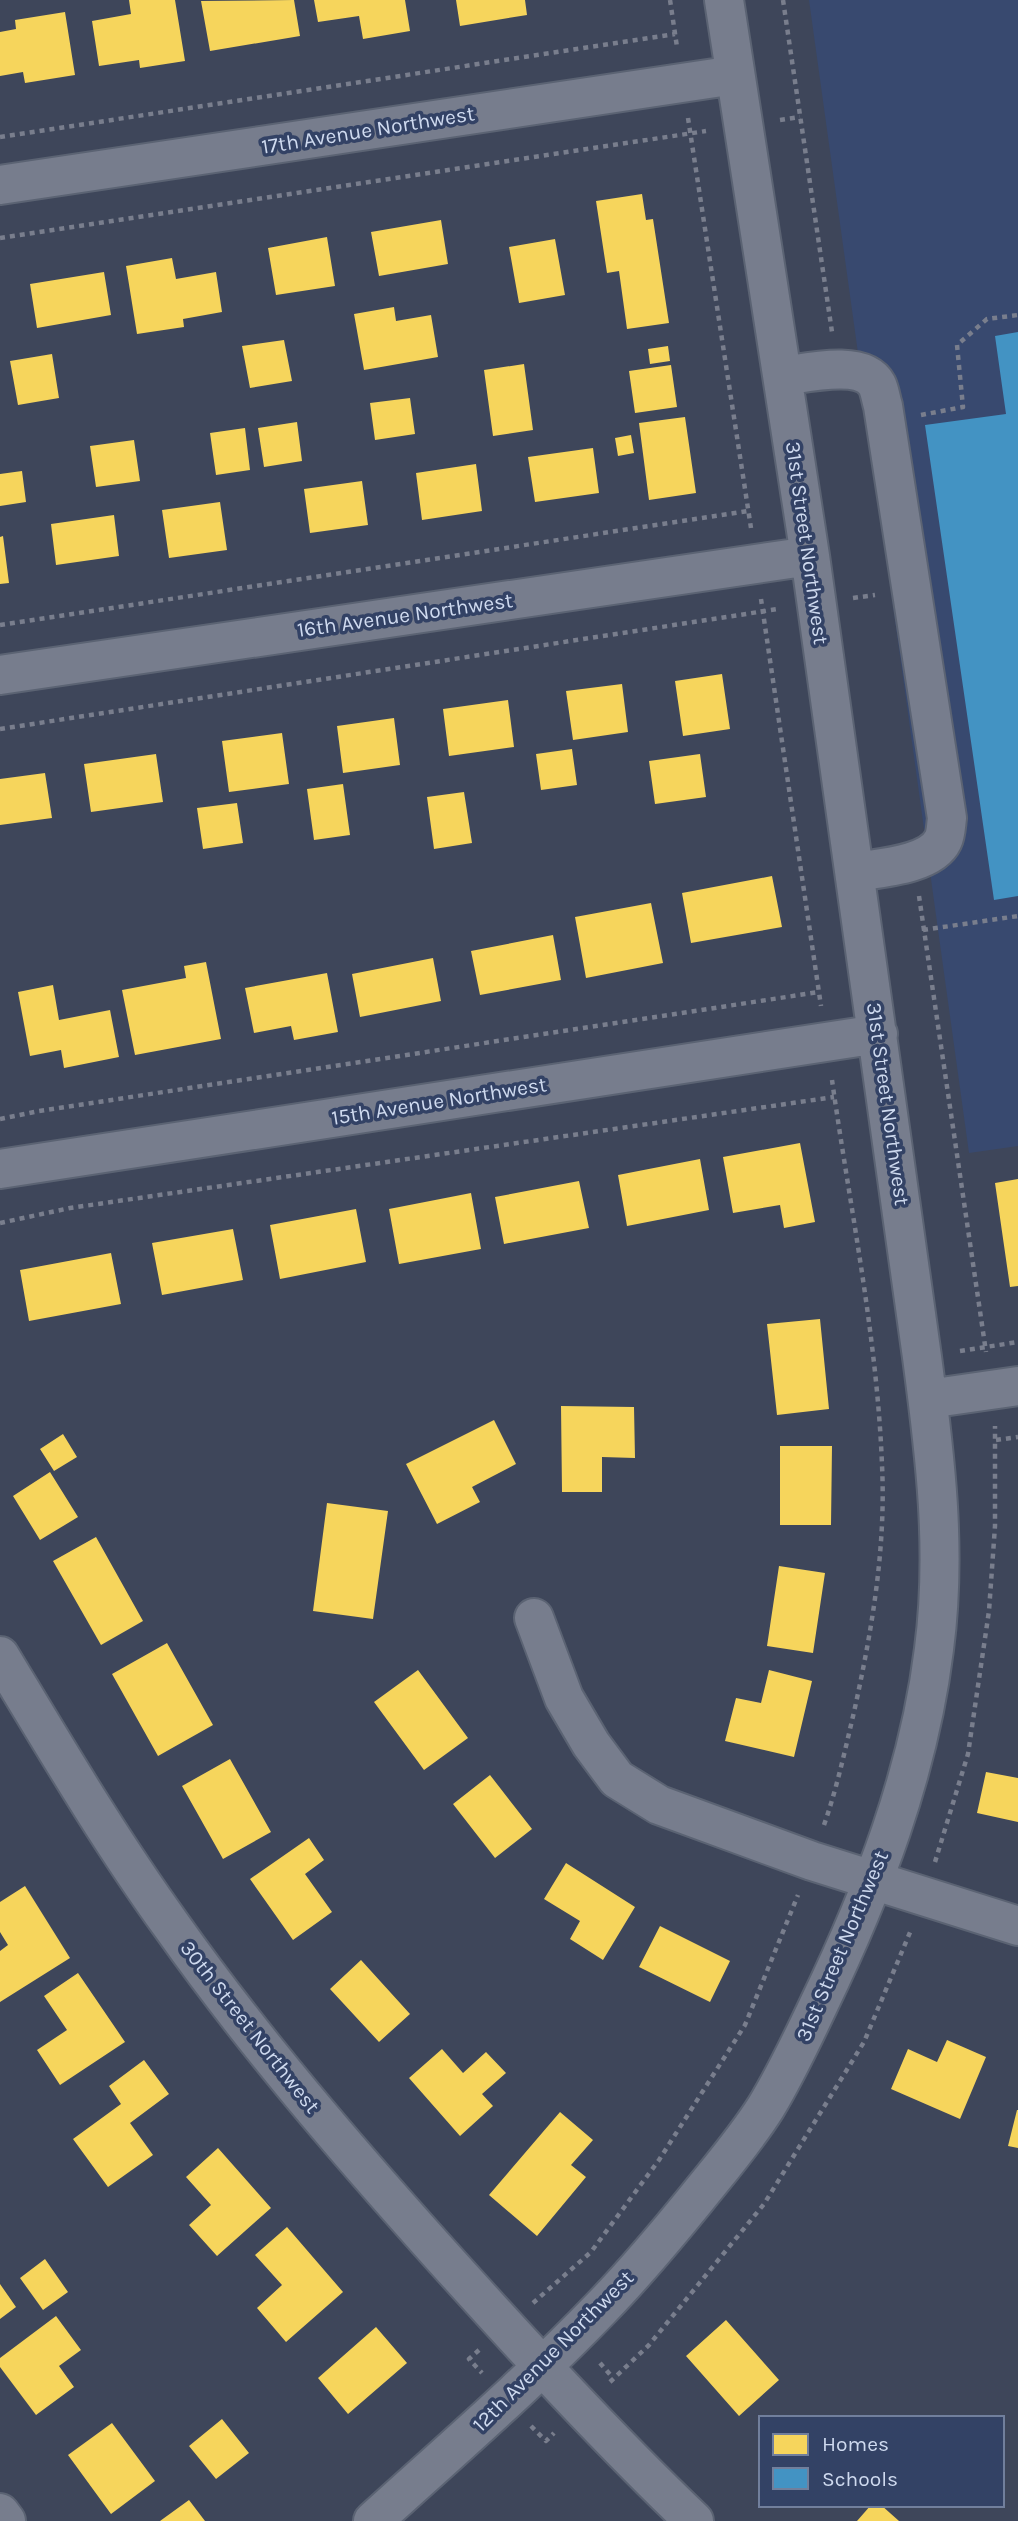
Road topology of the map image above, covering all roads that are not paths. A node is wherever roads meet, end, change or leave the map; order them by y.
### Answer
1 (724, 0) edge
2 (735, 75) junction
3 (0, 185) edge
4 (783, 376) junction
5 (810, 556) junction
6 (0, 675) edge
7 (855, 872) junction
8 (878, 1034) junction
9 (0, 1169) edge
10 (1018, 1386) edge
11 (928, 1399) junction
12 (534, 1618) dead end
13 (0, 1657) edge
14 (874, 1882) junction
15 (1018, 1926) edge
16 (720, 2169) joint
17 (541, 2367) junction
18 (0, 2513) edge
19 (6, 2521) edge
20 (373, 2521) edge
21 (694, 2521) edge

1 - 2 street, 31st Street Northwest
2 - 3 street, 17th Avenue Northwest
2 - 4 street, 31st Street Northwest
4 - 5 street, 31st Street Northwest
4 - 7 street
5 - 6 street, 16th Avenue Northwest
5 - 7 street, 31st Street Northwest
7 - 8 street, 31st Street Northwest
8 - 9 street, 15th Avenue Northwest
8 - 11 street, 31st Street Northwest
10 - 11 street
11 - 14 street, 31st Street Northwest
12 - 14 street
13 - 17 street, 30th Street Northwest
14 - 15 street
14 - 16 street, 31st Street Northwest
16 - 17 street, 12th Avenue Northwest
17 - 20 street, 12th Avenue Northwest
17 - 21 street, 30th Street Northwest
18 - 19 street

